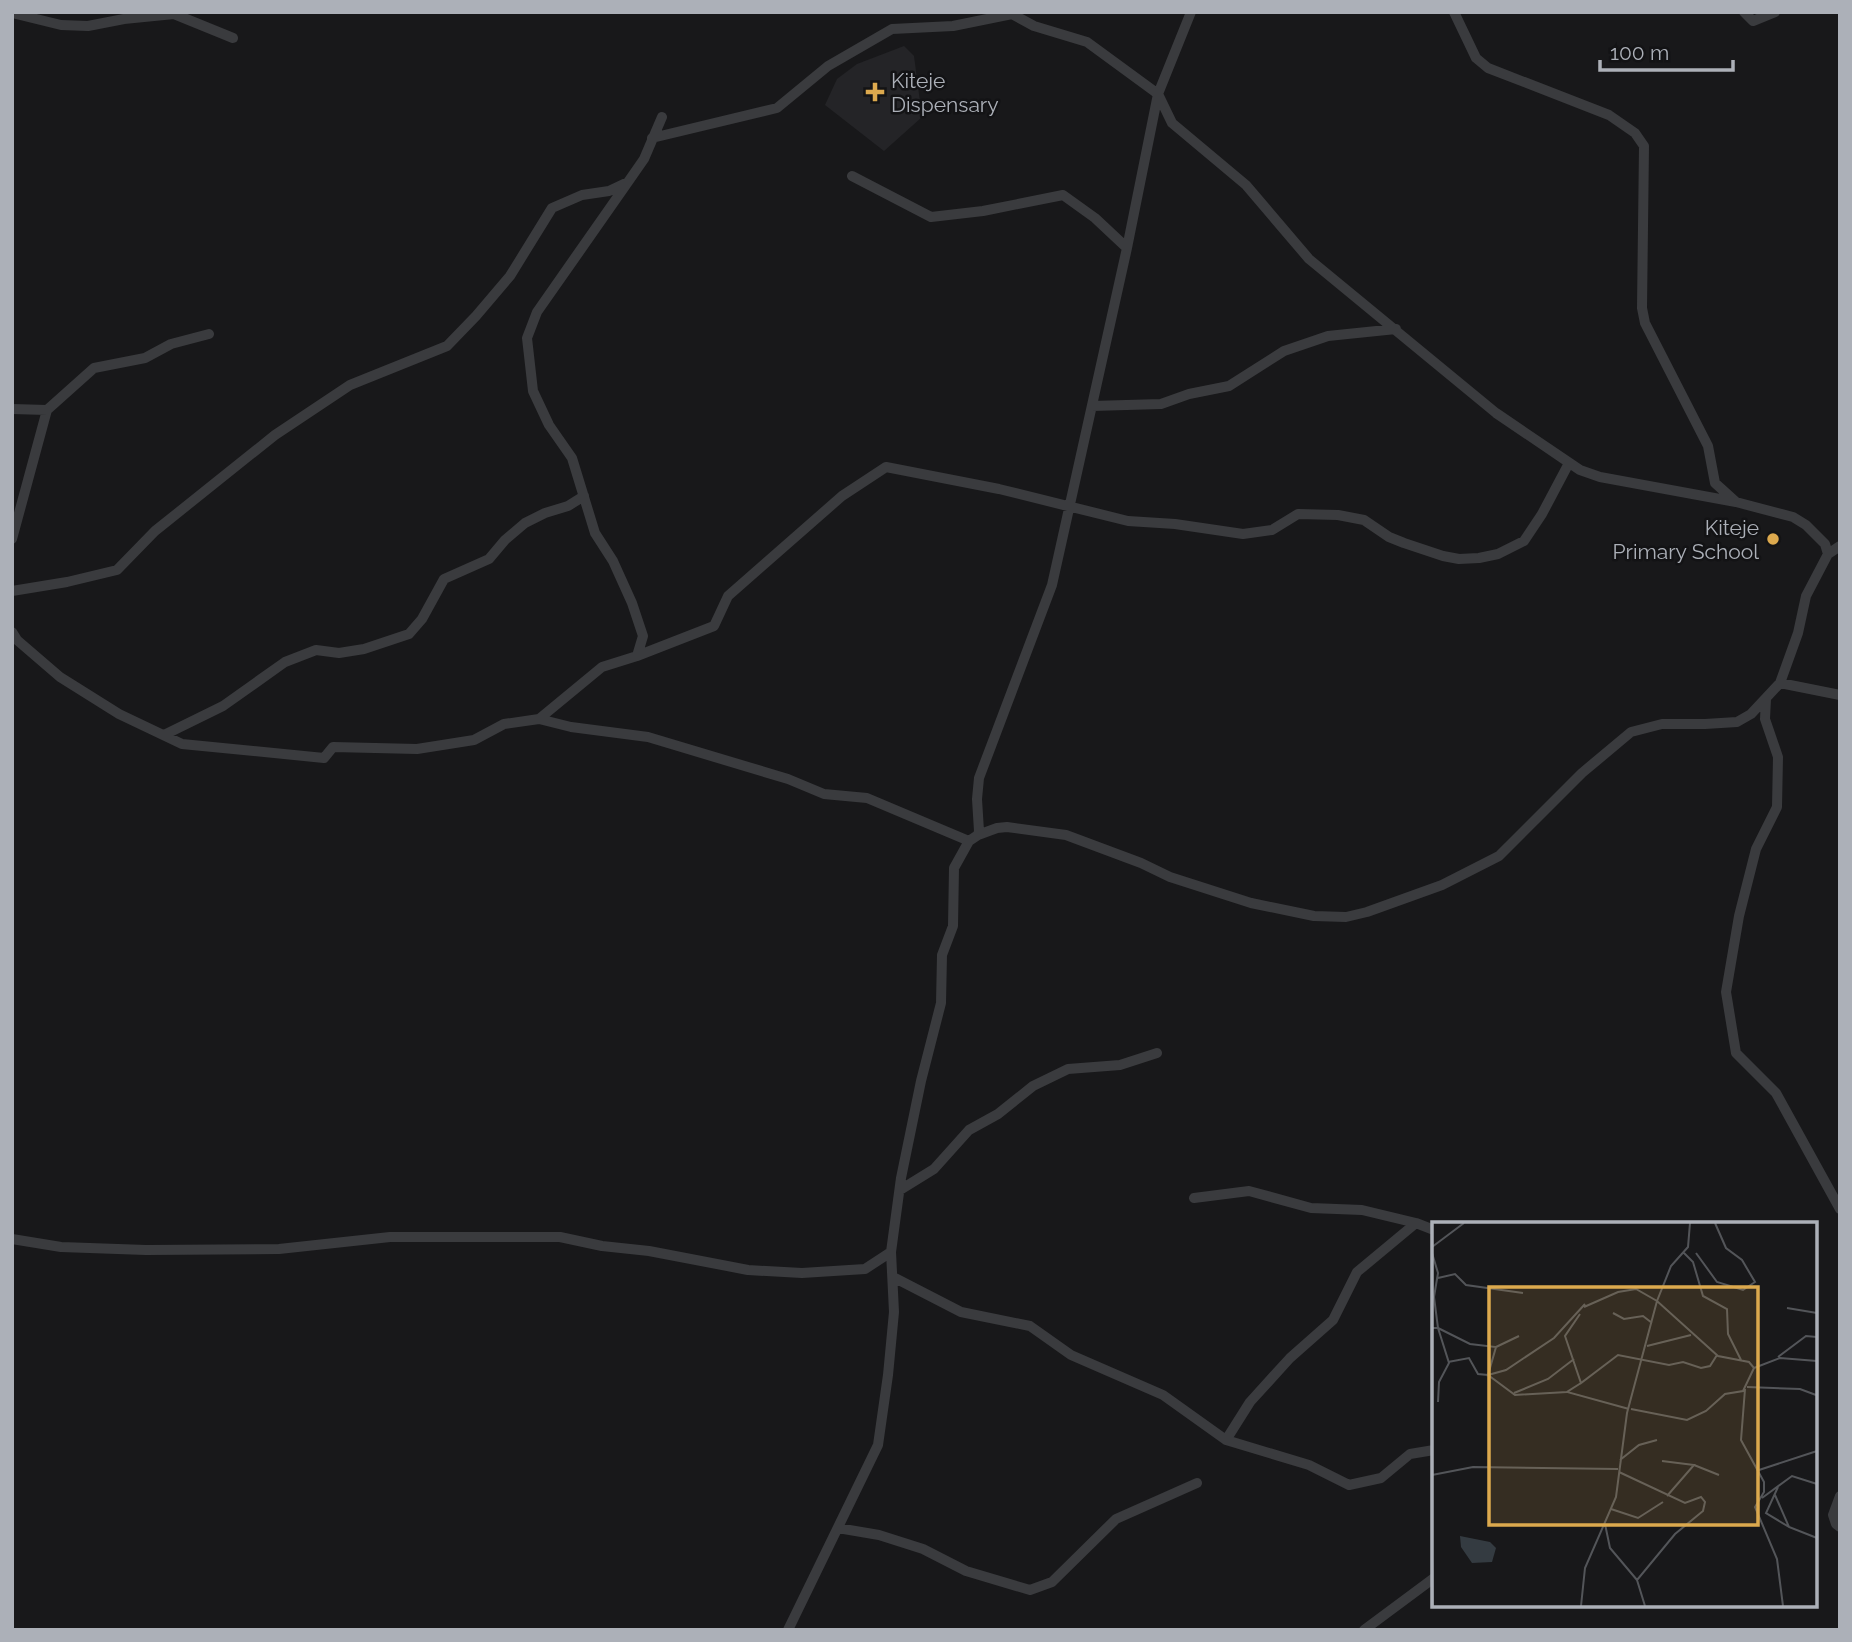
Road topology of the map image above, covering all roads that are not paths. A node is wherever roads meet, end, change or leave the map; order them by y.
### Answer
1 (1191, 12) edge
2 (1454, 12) edge
3 (1744, 12) edge
4 (1775, 12) edge
5 (12, 13) edge
6 (233, 38) dead end
7 (1158, 94) junction
8 (662, 117) dead end
9 (652, 138) junction
10 (852, 176) dead end
11 (628, 182) junction
12 (1127, 248) junction
13 (1396, 329) junction
14 (209, 334) dead end
15 (1091, 406) junction
16 (12, 410) edge
17 (47, 410) junction
18 (1569, 463) junction
19 (584, 496) junction
20 (1736, 502) junction
21 (1069, 508) junction
22 (12, 539) edge
23 (1840, 547) edge
24 (1828, 554) junction
25 (12, 592) edge
26 (12, 632) edge
27 (637, 656) junction
28 (1780, 683) junction
29 (1840, 695) edge
30 (1766, 699) junction
31 (539, 719) junction
32 (164, 735) junction
33 (973, 838) junction
34 (1157, 1053) dead end
35 (900, 1190) junction
36 (1194, 1198) dead end
37 (1840, 1209) edge
38 (1416, 1223) junction
39 (1432, 1229) edge
40 (12, 1238) edge
41 (891, 1252) junction
42 (893, 1277) junction
43 (1227, 1440) junction
44 (1432, 1450) edge
45 (1197, 1483) dead end
46 (1840, 1496) edge
47 (1840, 1527) edge
48 (838, 1528) junction
49 (1432, 1579) edge
50 (792, 1627) edge
51 (1364, 1630) edge

1 - 7 street
2 - 20 street
3 - 4 street
5 - 6 street
7 - 9 street
7 - 12 street
7 - 13 street
8 - 9 street
9 - 11 street
10 - 12 street
11 - 19 street
11 - 25 street
12 - 15 street
13 - 15 street
13 - 18 street
14 - 17 street
15 - 21 street
16 - 17 street
17 - 22 street
18 - 20 street
18 - 21 street
19 - 27 street
19 - 32 street
20 - 24 street
21 - 27 street
21 - 33 street
23 - 24 street
24 - 28 street
26 - 32 street
27 - 31 street
28 - 29 street
28 - 30 street
30 - 33 street
30 - 37 street
31 - 32 street
31 - 33 street
33 - 35 street
34 - 35 street
35 - 41 street
36 - 38 street
38 - 39 street
38 - 43 street
40 - 41 street
41 - 42 street
42 - 43 street
42 - 48 street
43 - 44 street
45 - 48 street
46 - 47 street
48 - 50 street
49 - 51 street

